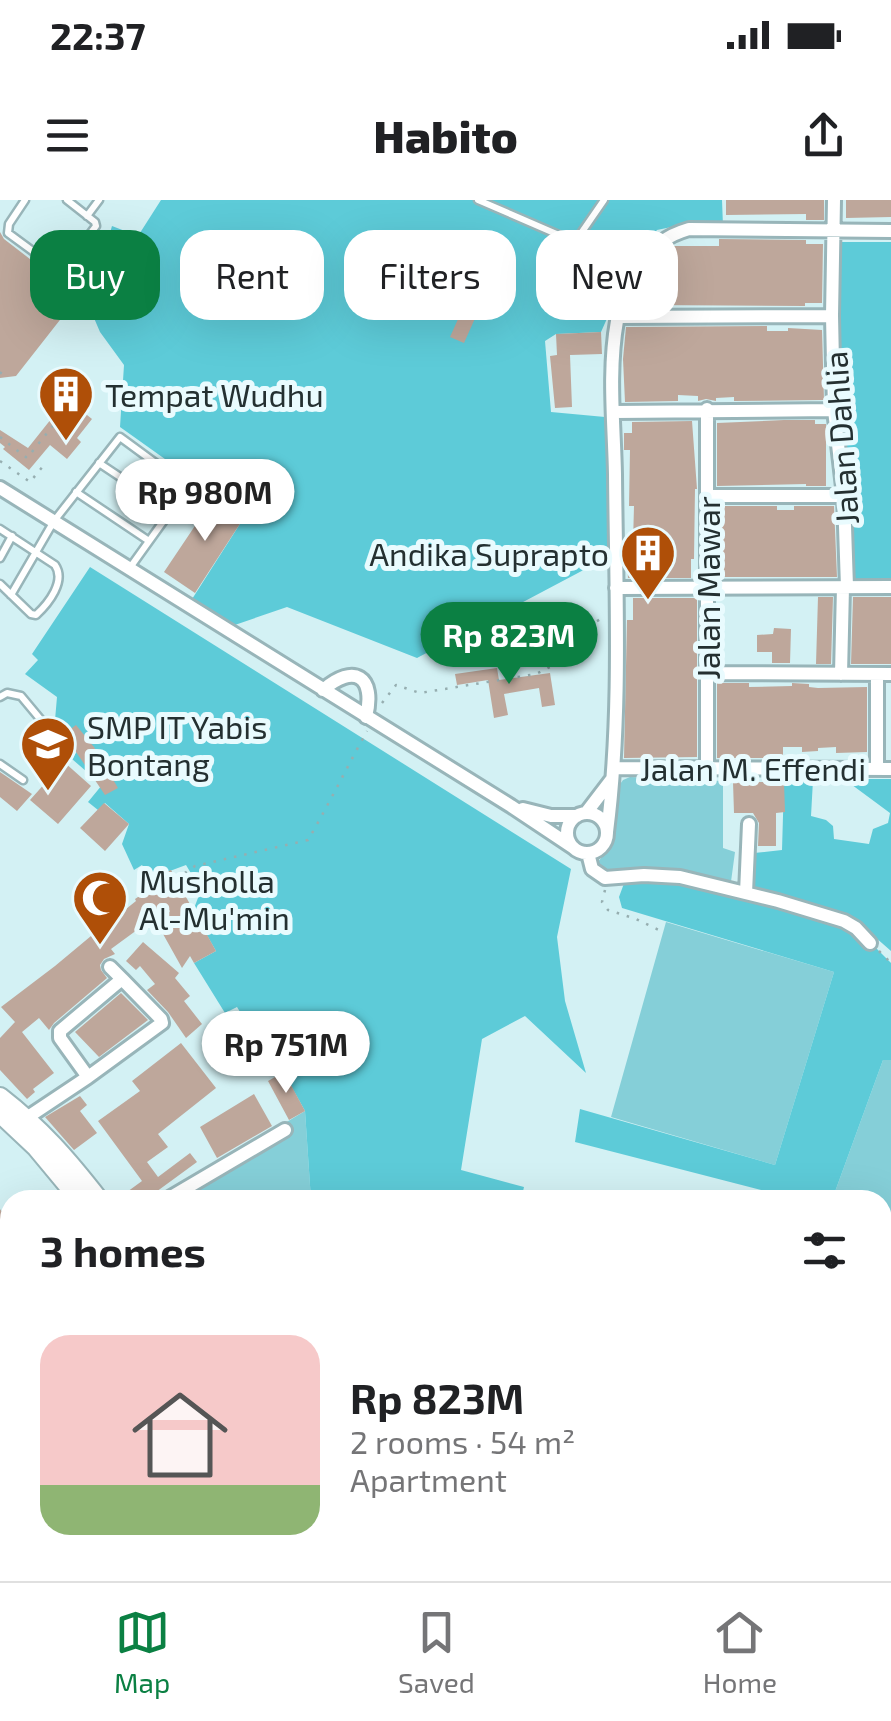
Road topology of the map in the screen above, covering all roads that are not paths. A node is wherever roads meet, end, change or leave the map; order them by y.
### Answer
1 (25, 200) edge
2 (67, 200) edge
3 (100, 200) edge
4 (478, 200) edge
5 (604, 200) edge
6 (834, 200) edge
7 (87, 216) junction
8 (833, 229) junction
9 (891, 231) edge
10 (678, 232) edge
11 (832, 316) junction
12 (678, 317) edge
13 (618, 320) edge
14 (706, 410) junction
15 (834, 410) junction
16 (614, 412) junction
17 (99, 463) junction
18 (0, 488) edge
19 (76, 492) junction
20 (707, 496) junction
21 (844, 496) junction
22 (171, 511) junction
23 (54, 521) junction
24 (0, 529) edge
25 (12, 536) junction
26 (149, 541) junction
27 (36, 551) junction
28 (0, 558) edge
29 (128, 570) junction
30 (0, 584) edge
31 (845, 587) junction
32 (891, 587) edge
33 (616, 588) junction
34 (706, 588) junction
35 (11, 594) junction
36 (708, 674) junction
37 (841, 674) junction
38 (884, 674) edge
39 (322, 690) junction
40 (0, 697) edge
41 (369, 719) junction
42 (61, 744) dead end
43 (0, 764) edge
44 (707, 767) junction
45 (884, 769) edge
46 (613, 774) junction
47 (23, 780) dead end
48 (510, 806) junction
49 (582, 814) junction
50 (749, 824) dead end
51 (607, 832) junction
52 (574, 848) junction
53 (588, 853) junction
54 (746, 893) junction
55 (870, 942) road end
56 (110, 967) dead end
57 (122, 979) junction
58 (88, 1078) junction
59 (0, 1097) edge
60 (0, 1113) edge
61 (28, 1118) junction
62 (285, 1130) dead end
63 (62, 1166) junction
64 (78, 1190) edge
65 (183, 1190) edge

1 - 7 lane
2 - 7 lane
3 - 7 lane
4 - 5 lane
6 - 8 street, Jalan Dahlia
8 - 9 street
8 - 10 street
8 - 11 street, Jalan Dahlia
11 - 12 street
11 - 15 street, Jalan Dahlia
13 - 16 street
14 - 15 street
14 - 16 street
14 - 20 street, Jalan Mawar
15 - 21 street, Jalan Dahlia
16 - 33 street
17 - 19 lane
17 - 22 lane
17 - 22 lane
18 - 23 street
19 - 23 lane
19 - 26 lane
20 - 21 street
20 - 34 street, Jalan Mawar
21 - 31 street, Jalan Dahlia
22 - 26 lane
23 - 27 lane
23 - 29 street
24 - 25 lane
25 - 27 lane
25 - 28 lane
26 - 29 lane
27 - 35 lane
27 - 35 lane
29 - 39 street
30 - 35 lane
31 - 32 street
31 - 34 street
31 - 37 street, Jalan Dahlia
33 - 34 street
33 - 46 street
34 - 36 street, Jalan Mawar
36 - 37 street
36 - 44 street, Jalan Mawar
37 - 38 street
38 - 45 street
39 - 41 street
39 - 41 street
40 - 42 lane
41 - 48 street
43 - 47 lane
44 - 45 street, Jalan M. Effendi
44 - 46 street, Jalan M. Effendi
46 - 49 street
46 - 51 street
48 - 49 street
48 - 52 street
49 - 51 street
49 - 52 street
50 - 54 street
51 - 53 street
52 - 53 street
53 - 54 street
54 - 55 street
56 - 57 street
57 - 58 street
57 - 58 street
58 - 61 street
59 - 61 main road
60 - 63 main road
61 - 63 main road
62 - 65 street
63 - 64 main road

